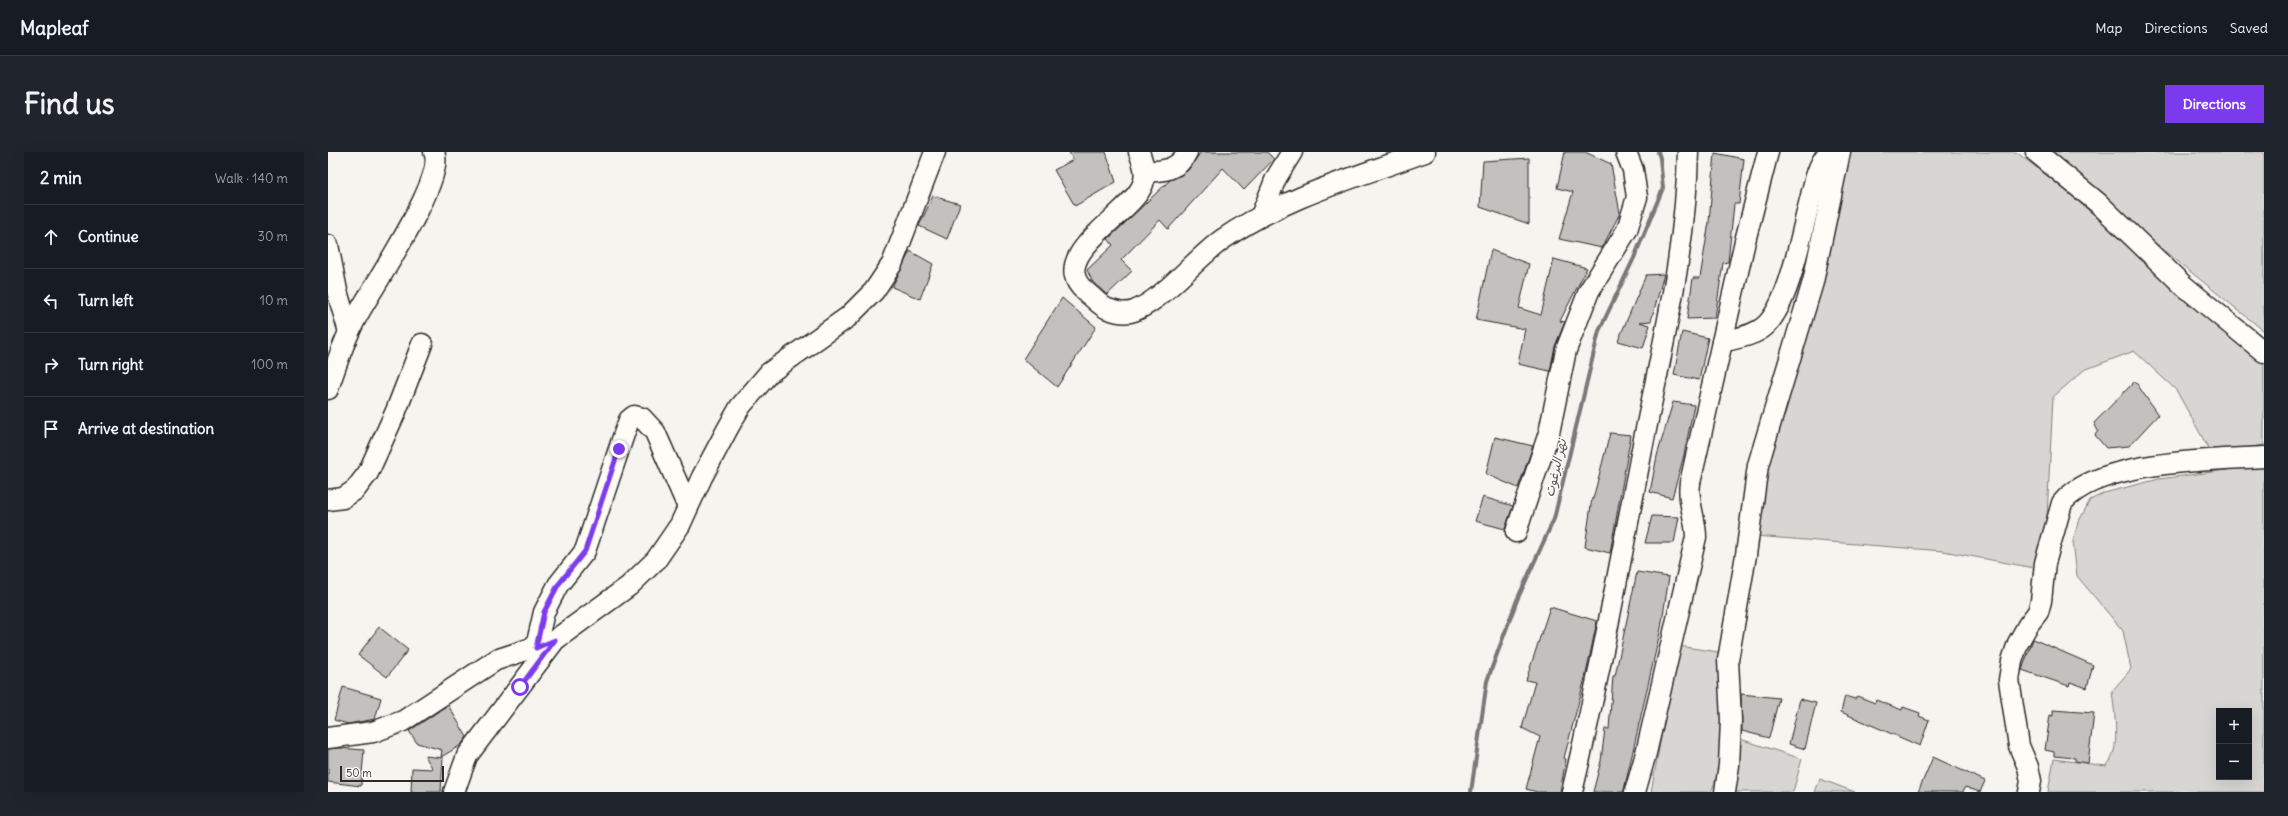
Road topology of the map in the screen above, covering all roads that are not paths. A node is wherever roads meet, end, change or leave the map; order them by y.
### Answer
1 (434, 152) edge
2 (936, 152) edge
3 (1139, 152) edge
4 (1187, 152) edge
5 (1292, 152) edge
6 (1425, 152) edge
7 (1626, 152) edge
8 (1688, 152) edge
9 (1768, 152) edge
10 (1829, 152) edge
11 (1840, 152) edge
12 (2036, 152) edge
13 (1145, 171) junction
14 (1261, 216) junction
15 (328, 245) edge
16 (350, 332) junction
17 (1722, 342) junction
18 (422, 344) dead end
19 (2264, 352) edge
20 (328, 389) edge
21 (2264, 457) edge
22 (328, 500) edge
23 (688, 507) junction
24 (1516, 532) dead end
25 (555, 640) junction
26 (536, 648) junction
27 (328, 738) edge
28 (454, 792) edge
29 (1572, 792) edge
30 (1635, 792) edge
31 (1725, 792) edge
32 (2029, 792) edge

1 - 16 street
2 - 23 street
3 - 13 street
4 - 13 street
5 - 14 street
6 - 14 street
7 - 24 street
8 - 29 street
9 - 17 street
10 - 17 street
11 - 31 street
12 - 19 street
13 - 14 street
15 - 16 street
16 - 20 street
17 - 30 street
18 - 22 street
21 - 32 street
23 - 25 street
23 - 26 street
25 - 26 street
25 - 28 street
26 - 27 street

